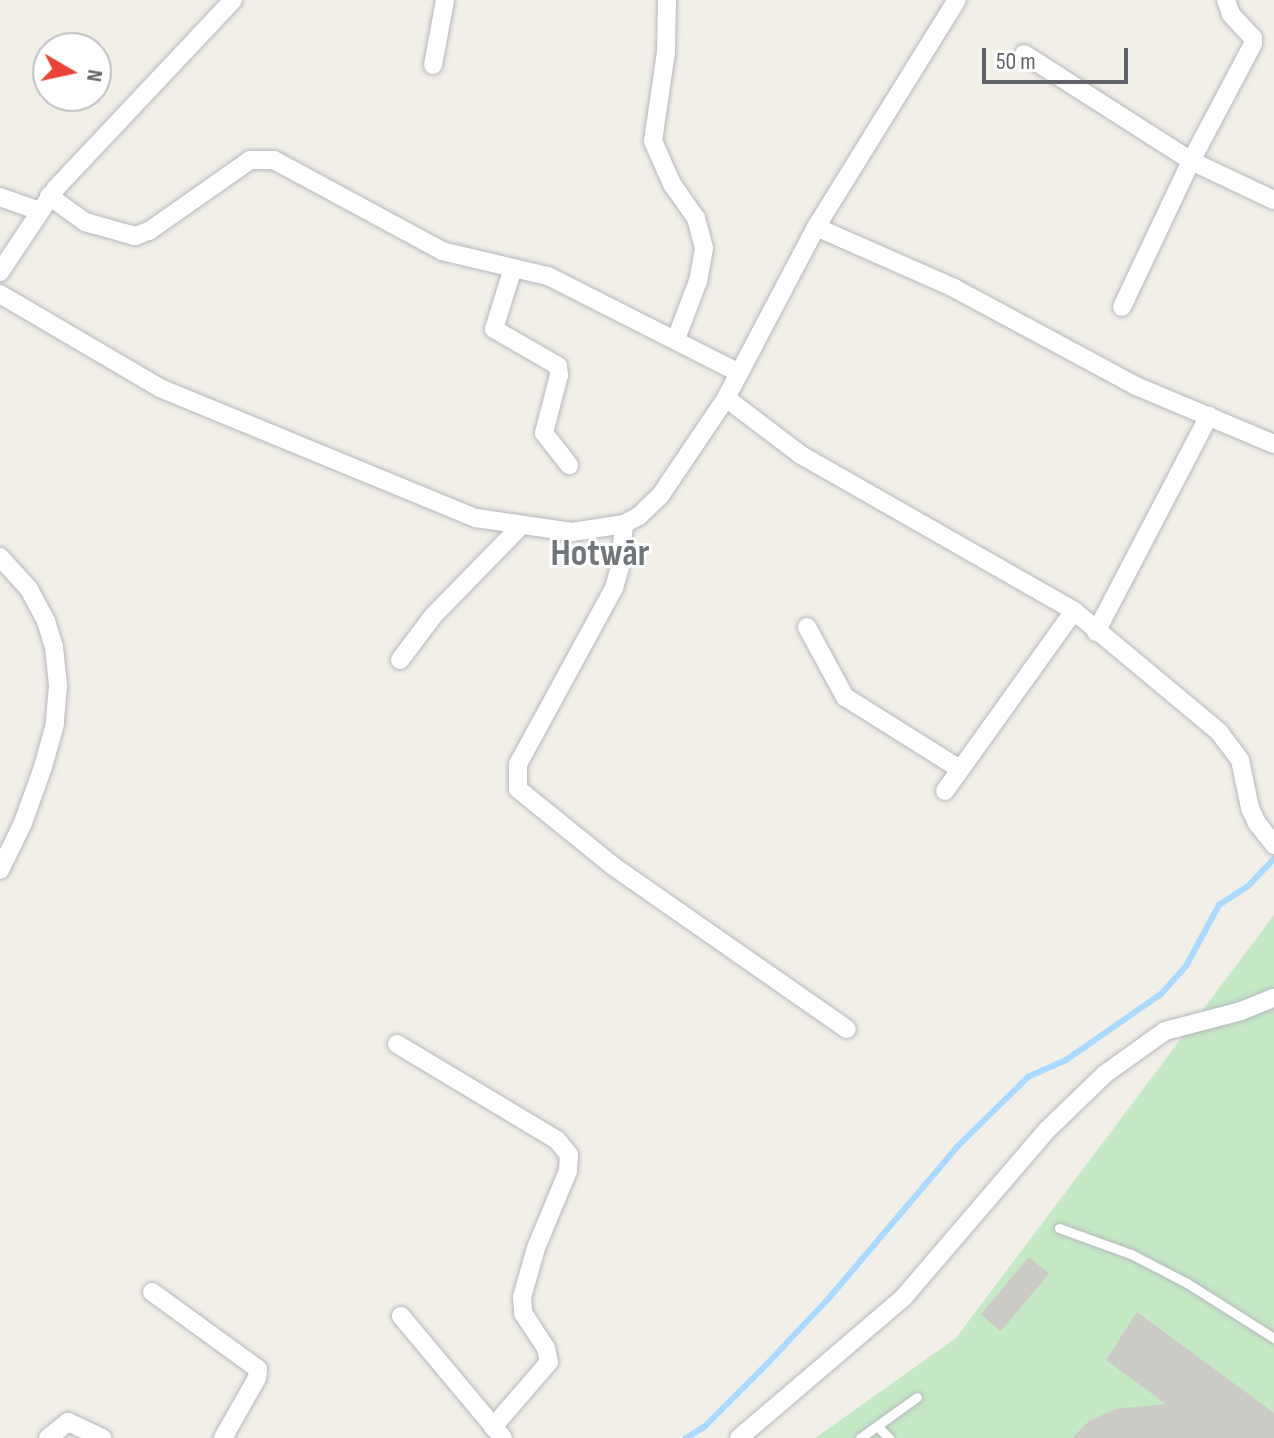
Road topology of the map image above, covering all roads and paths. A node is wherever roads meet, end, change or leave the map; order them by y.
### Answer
1 (233, 0) edge
2 (445, 0) edge
3 (667, 0) edge
4 (957, 0) edge
5 (1226, 0) edge
6 (1024, 54) dead end
7 (433, 65) dead end
8 (1191, 161) junction
9 (0, 197) edge
10 (1274, 200) edge
11 (44, 204) junction
12 (816, 227) junction
13 (513, 268) junction
14 (0, 272) edge
15 (0, 294) edge
16 (1122, 307) dead end
17 (676, 339) junction
18 (739, 373) junction
19 (726, 398) junction
20 (1209, 416) junction
21 (1274, 444) edge
22 (569, 465) dead end
23 (624, 524) junction
24 (520, 527) junction
25 (0, 557) edge
26 (1074, 611) junction
27 (807, 627) dead end
28 (1096, 632) junction
29 (400, 660) dead end
30 (960, 769) junction
31 (945, 791) dead end
32 (1274, 845) edge
33 (0, 870) edge
34 (1274, 998) edge
35 (847, 1029) dead end
36 (397, 1044) dead end
37 (1059, 1228) dead end
38 (152, 1292) dead end
39 (401, 1316) dead end
40 (1274, 1338) edge
41 (917, 1397) dead end
42 (877, 1426) junction
43 (498, 1432) edge
44 (48, 1438) edge
45 (102, 1438) edge
46 (223, 1438) edge
47 (739, 1438) edge
48 (860, 1438) edge
49 (889, 1438) edge

1 - 11 street
2 - 7 street
3 - 17 street
4 - 12 street
5 - 8 street
6 - 8 street
8 - 10 street
8 - 16 street
9 - 11 street
11 - 13 street
11 - 14 street
12 - 18 street
12 - 20 street
13 - 17 street
13 - 22 street
15 - 24 street
17 - 18 street
18 - 19 street
19 - 23 street
19 - 26 street
20 - 21 street
20 - 28 street
23 - 24 street
23 - 35 street
24 - 29 street
25 - 33 street
26 - 28 street
26 - 30 street
27 - 30 street
28 - 32 street
30 - 31 street
34 - 47 street
36 - 43 street
37 - 40 lane
38 - 46 street
39 - 43 street
41 - 42 lane
42 - 48 lane
42 - 49 lane
44 - 45 street

